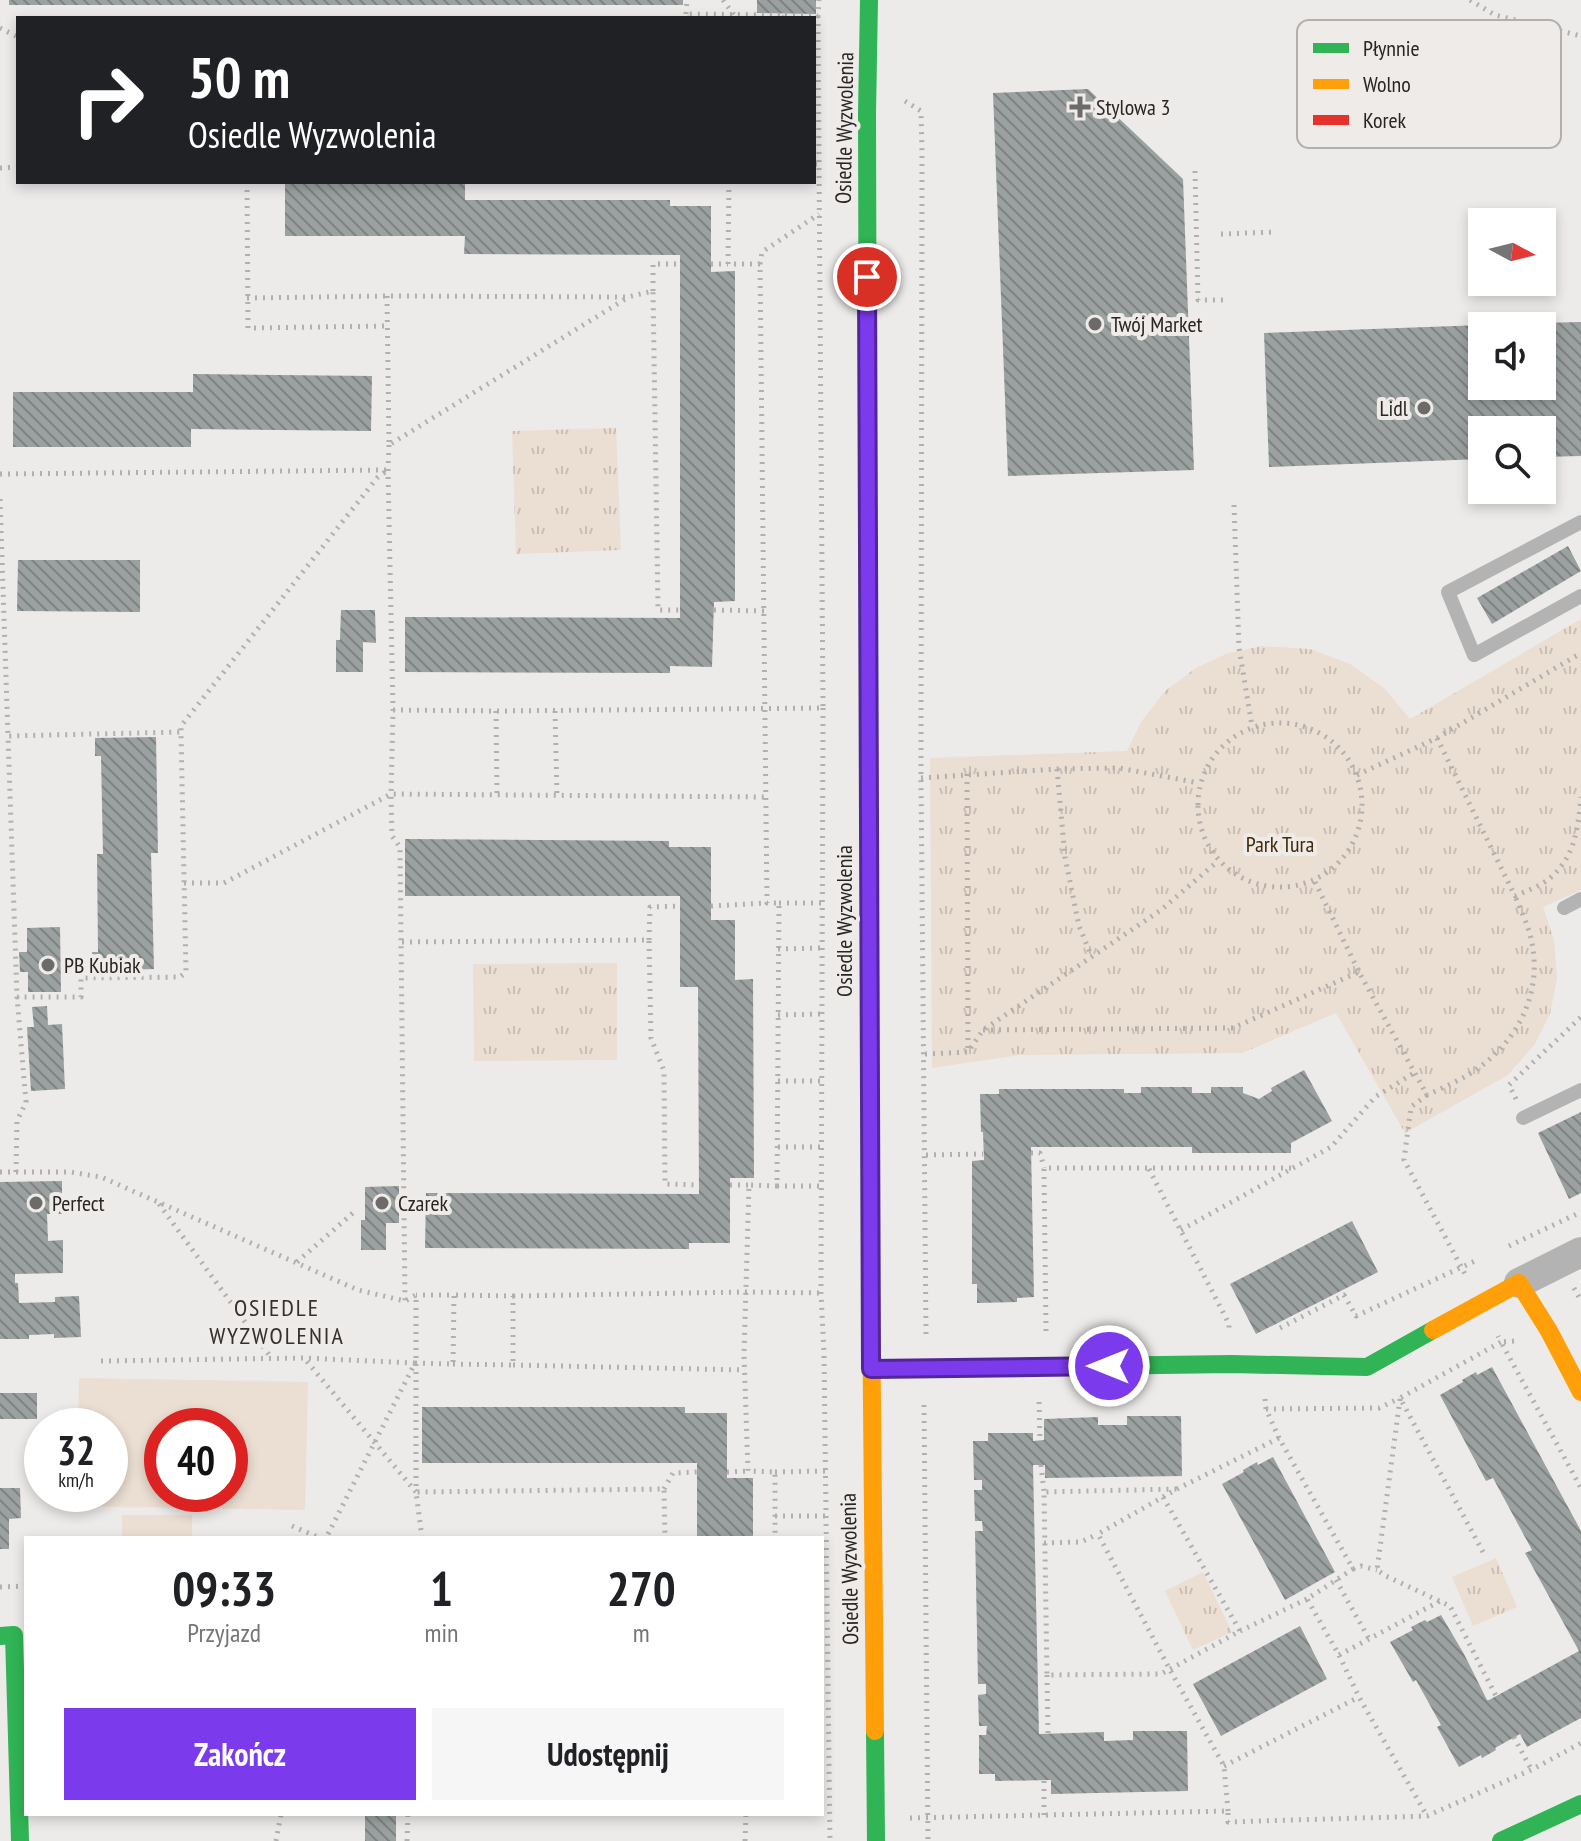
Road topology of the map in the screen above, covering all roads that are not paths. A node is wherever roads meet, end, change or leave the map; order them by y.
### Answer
1 (869, 0) edge
2 (1581, 522) edge
3 (1581, 596) edge
4 (1581, 899) edge
5 (1564, 908) dead end
6 (1581, 1090) edge
7 (1523, 1118) dead end
8 (1581, 1252) edge
9 (1519, 1283) junction
10 (871, 1369) junction
11 (1581, 1392) edge
12 (0, 1636) edge
13 (1581, 1804) edge
14 (20, 1841) edge
15 (876, 1841) edge
16 (1501, 1841) edge

1 - 10 street, Osiedle Wyzwolenia
2 - 3 lane
4 - 5 lane
6 - 7 lane
8 - 9 street
9 - 10 street
9 - 11 street
10 - 15 street, Osiedle Wyzwolenia
12 - 14 street
13 - 16 street

